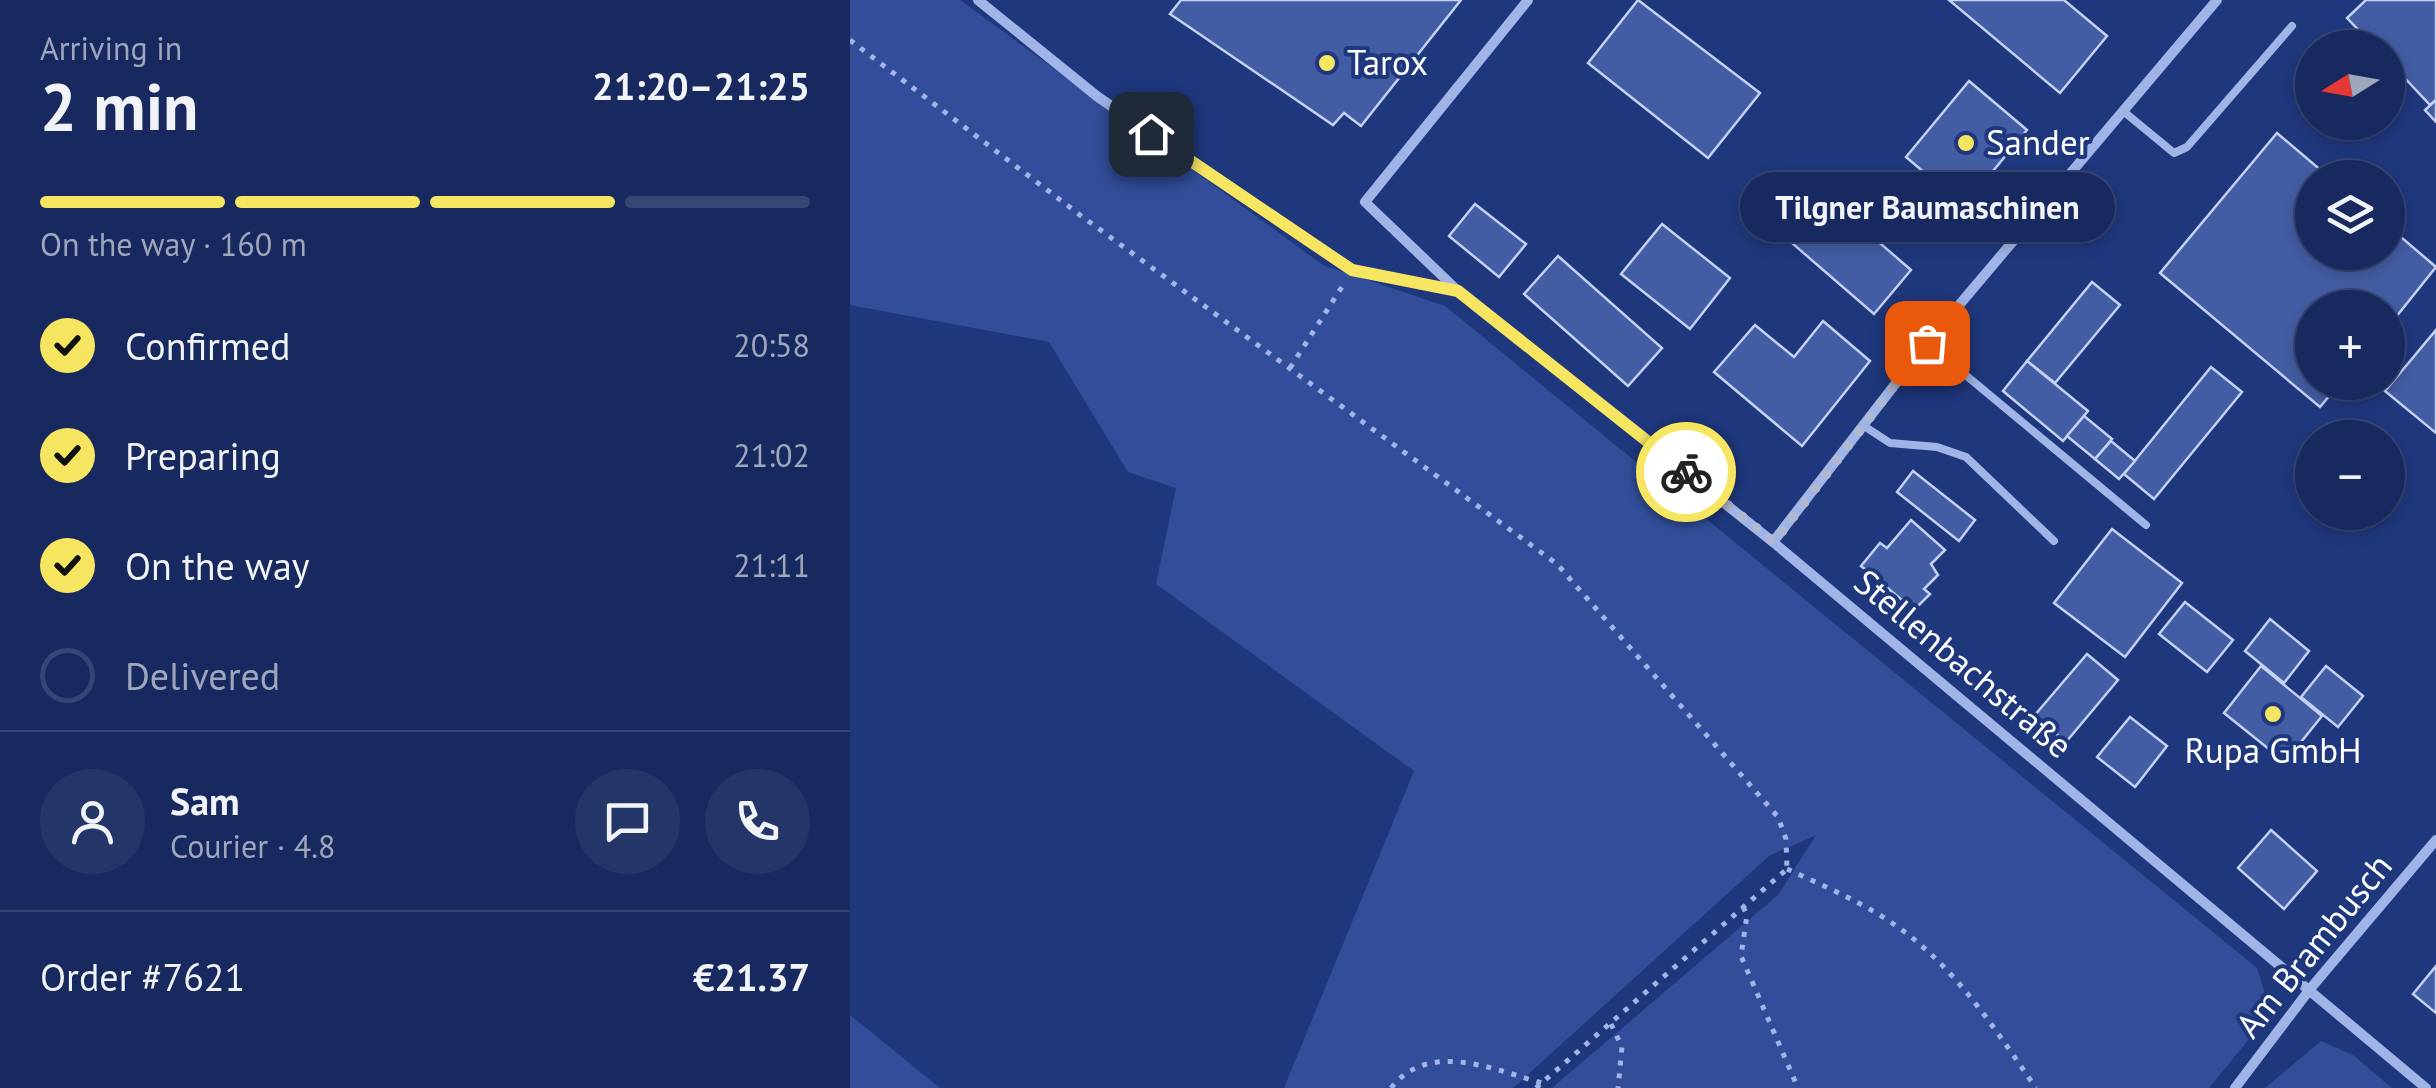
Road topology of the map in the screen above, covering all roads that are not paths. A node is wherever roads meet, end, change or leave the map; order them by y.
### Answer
1 (978, 0) edge
2 (1528, 0) edge
3 (2217, 0) edge
4 (2292, 26) dead end
5 (2123, 111) junction
6 (1458, 291) junction
7 (1927, 343) junction
8 (1864, 426) junction
9 (2146, 525) dead end
10 (2054, 541) dead end
11 (1774, 542) junction
12 (2436, 840) edge
13 (2310, 989) junction
14 (2235, 1088) edge
15 (2426, 1088) edge

1 - 6 street, Stellenbachstraße
2 - 6 street, Stellenbachstraße
3 - 5 street
4 - 5 lane
5 - 7 street
6 - 11 street, Stellenbachstraße
7 - 8 street
7 - 9 lane
8 - 10 lane
8 - 11 street
11 - 13 street, Stellenbachstraße
12 - 13 street, Am Brambusch
13 - 14 street, Am Brambusch
13 - 15 street, Stellenbachstraße

